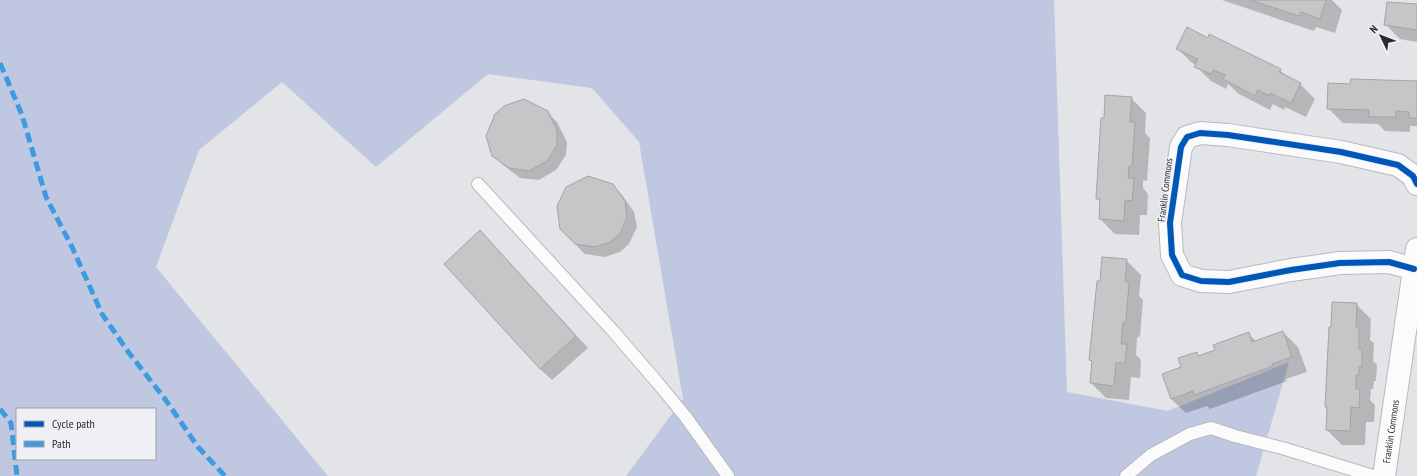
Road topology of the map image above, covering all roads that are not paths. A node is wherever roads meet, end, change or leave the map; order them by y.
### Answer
1 (478, 184) dead end
2 (1417, 184) edge
3 (1416, 259) edge
4 (728, 476) edge
5 (1126, 476) edge
6 (1373, 476) edge
7 (1384, 476) edge

1 - 4 lane
2 - 3 street, Franklin Commons
3 - 7 street, Franklin Commons
5 - 6 lane

